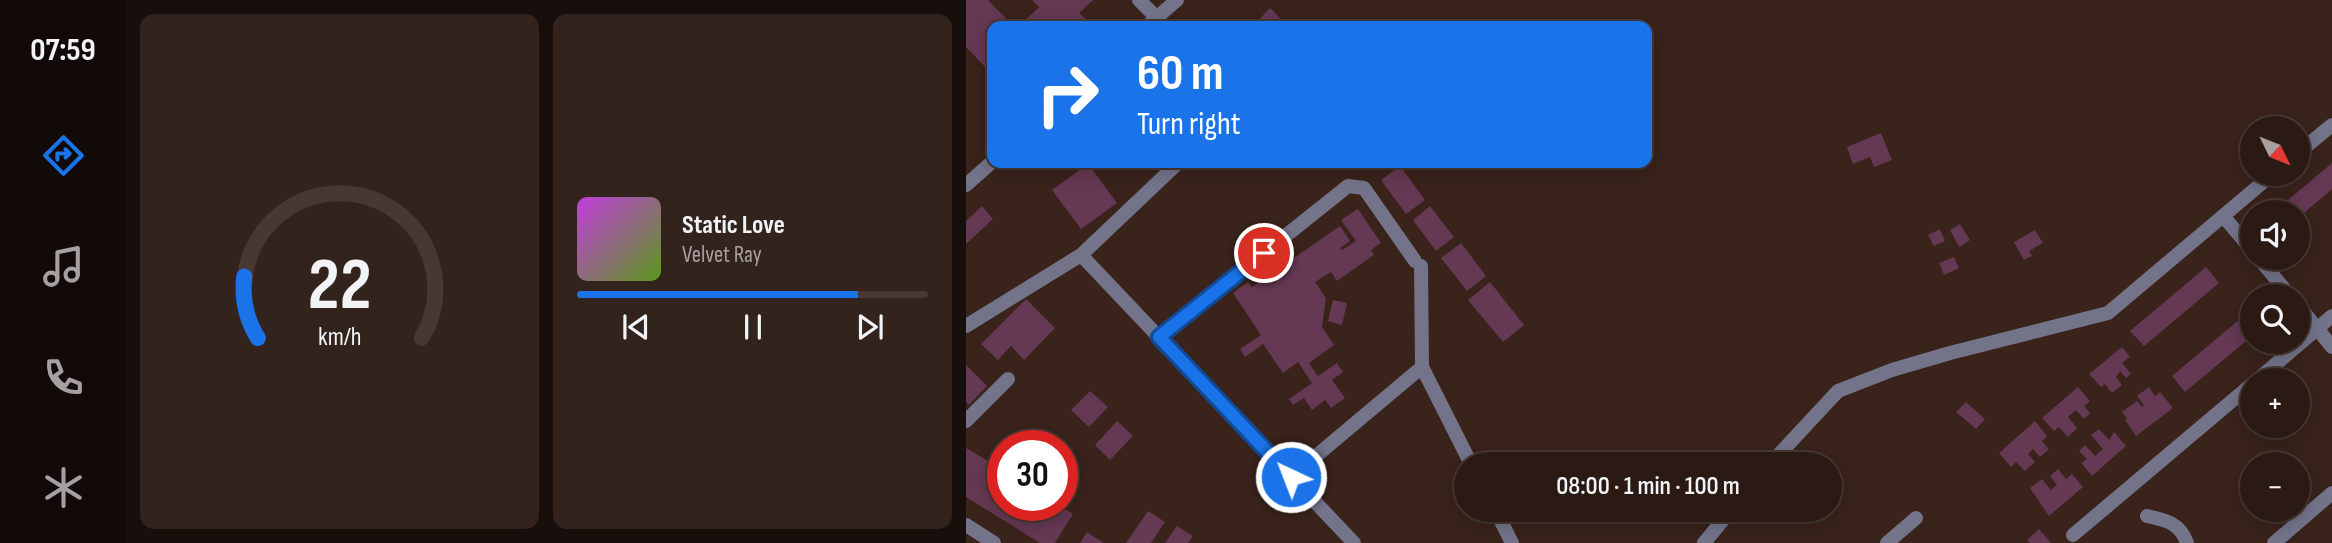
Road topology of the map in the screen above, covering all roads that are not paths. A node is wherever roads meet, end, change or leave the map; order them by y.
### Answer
1 (1139, 0) edge
2 (1177, 0) edge
3 (1151, 21) edge
4 (1153, 21) edge
5 (2331, 127) edge
6 (2310, 144) edge
7 (987, 166) edge
8 (1173, 168) edge
9 (966, 185) edge
10 (2259, 186) edge
11 (2223, 216) junction
12 (2240, 236) edge
13 (1081, 255) junction
14 (2269, 270) edge
15 (2280, 284) edge
16 (2332, 316) edge
17 (2310, 318) edge
18 (966, 326) edge
19 (2318, 328) junction
20 (1159, 337) junction
21 (2332, 347) edge
22 (1422, 367) junction
23 (2271, 368) edge
24 (1008, 379) dead end
25 (2240, 394) edge
26 (966, 421) edge
27 (1465, 452) edge
28 (1781, 452) edge
29 (1291, 477) junction
30 (2332, 493) edge
31 (2147, 516) dead end
32 (1916, 518) dead end
33 (1501, 522) edge
34 (1721, 522) edge
35 (966, 525) edge
36 (2073, 536) dead end
37 (994, 543) edge
38 (1354, 543) edge
39 (1512, 543) edge
40 (1704, 543) edge
41 (1887, 543) edge
42 (2187, 543) edge
43 (2274, 543) edge

1 - 3 street
2 - 4 street
5 - 6 street
7 - 9 street
8 - 13 street
10 - 11 street
11 - 12 street
11 - 28 street
13 - 18 street
13 - 20 street
14 - 15 street
16 - 19 street
17 - 19 street
19 - 21 street
19 - 23 street
20 - 22 street
20 - 29 street
22 - 27 street
22 - 29 street
24 - 26 street
25 - 36 street
29 - 38 street
30 - 43 street
31 - 42 street
32 - 41 street
33 - 39 street
34 - 40 street
35 - 37 street

